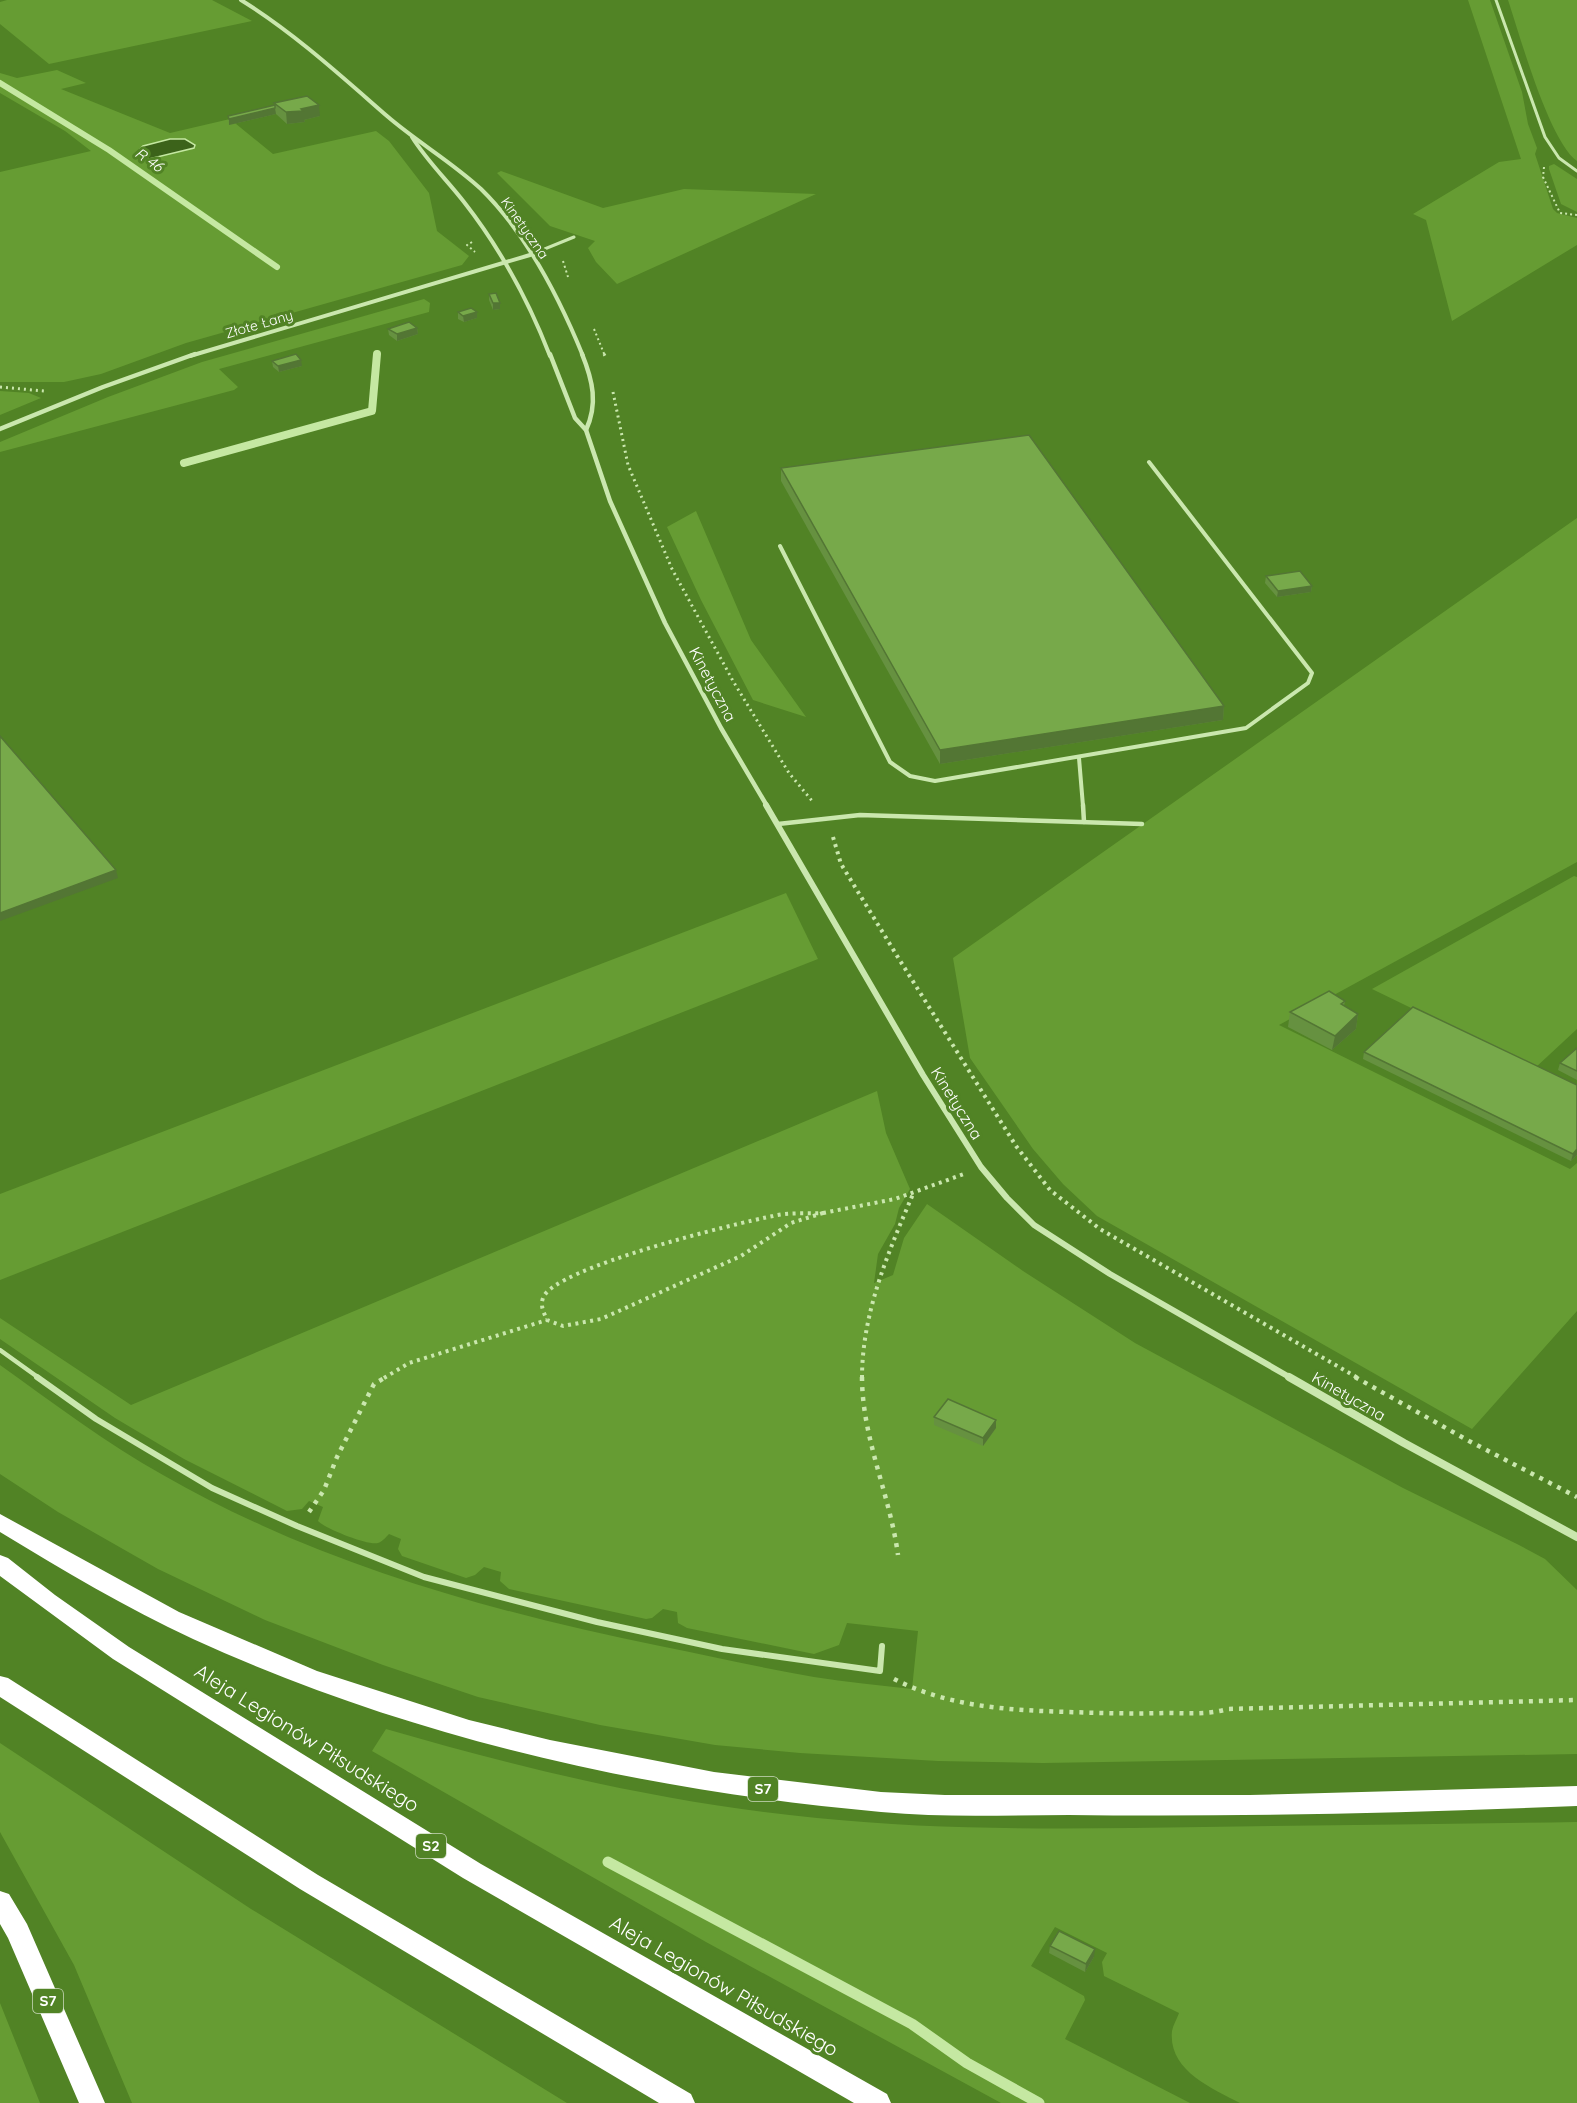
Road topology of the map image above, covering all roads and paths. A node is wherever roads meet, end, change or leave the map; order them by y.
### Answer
1 (241, 0) edge
2 (1496, 0) edge
3 (412, 137) junction
4 (1553, 151) junction
5 (1577, 171) edge
6 (1577, 215) edge
7 (574, 237) dead end
8 (530, 255) junction
9 (504, 264) junction
10 (0, 387) edge
11 (66, 401) junction
12 (0, 429) edge
13 (586, 430) junction
14 (1149, 462) dead end
15 (780, 546) dead end
16 (1079, 758) junction
17 (1084, 822) junction
18 (778, 824) junction
19 (1142, 824) dead end
20 (981, 1167) junction
21 (913, 1194) junction
22 (823, 1213) junction
23 (547, 1320) junction
24 (0, 1350) edge
25 (0, 1522) edge
26 (297, 1526) junction
27 (1577, 1537) edge
28 (898, 1555) dead end
29 (0, 1563) edge
30 (882, 1646) dead end
31 (880, 1671) junction
32 (0, 1685) edge
33 (1577, 1700) edge
34 (1577, 1796) edge
35 (0, 1902) edge
36 (92, 2103) edge
37 (682, 2103) edge
38 (878, 2103) edge

1 - 3 street, Kinetyczna
2 - 4 lane
3 - 8 street, Kinetyczna
3 - 9 street, Kinetyczna
4 - 5 lane
4 - 6 path
7 - 8 lane
8 - 9 street, Złote Łany
8 - 13 street, Kinetyczna
9 - 11 street, Złote Łany
9 - 13 street, Kinetyczna
10 - 11 path
11 - 12 street, Złote Łany
13 - 18 street, Kinetyczna
14 - 16 lane
15 - 16 lane
16 - 17 lane
17 - 18 lane
17 - 19 lane
18 - 20 street, Kinetyczna
20 - 21 path
20 - 27 street, Kinetyczna
21 - 22 path
21 - 28 path
22 - 23 path
22 - 23 path
23 - 26 path
24 - 26 lane
25 - 34 highway, S7
26 - 31 lane
29 - 38 highway, Aleja Legionów Piłsudskiego / S2
30 - 31 lane
31 - 33 path
32 - 37 highway
35 - 36 highway, S7

